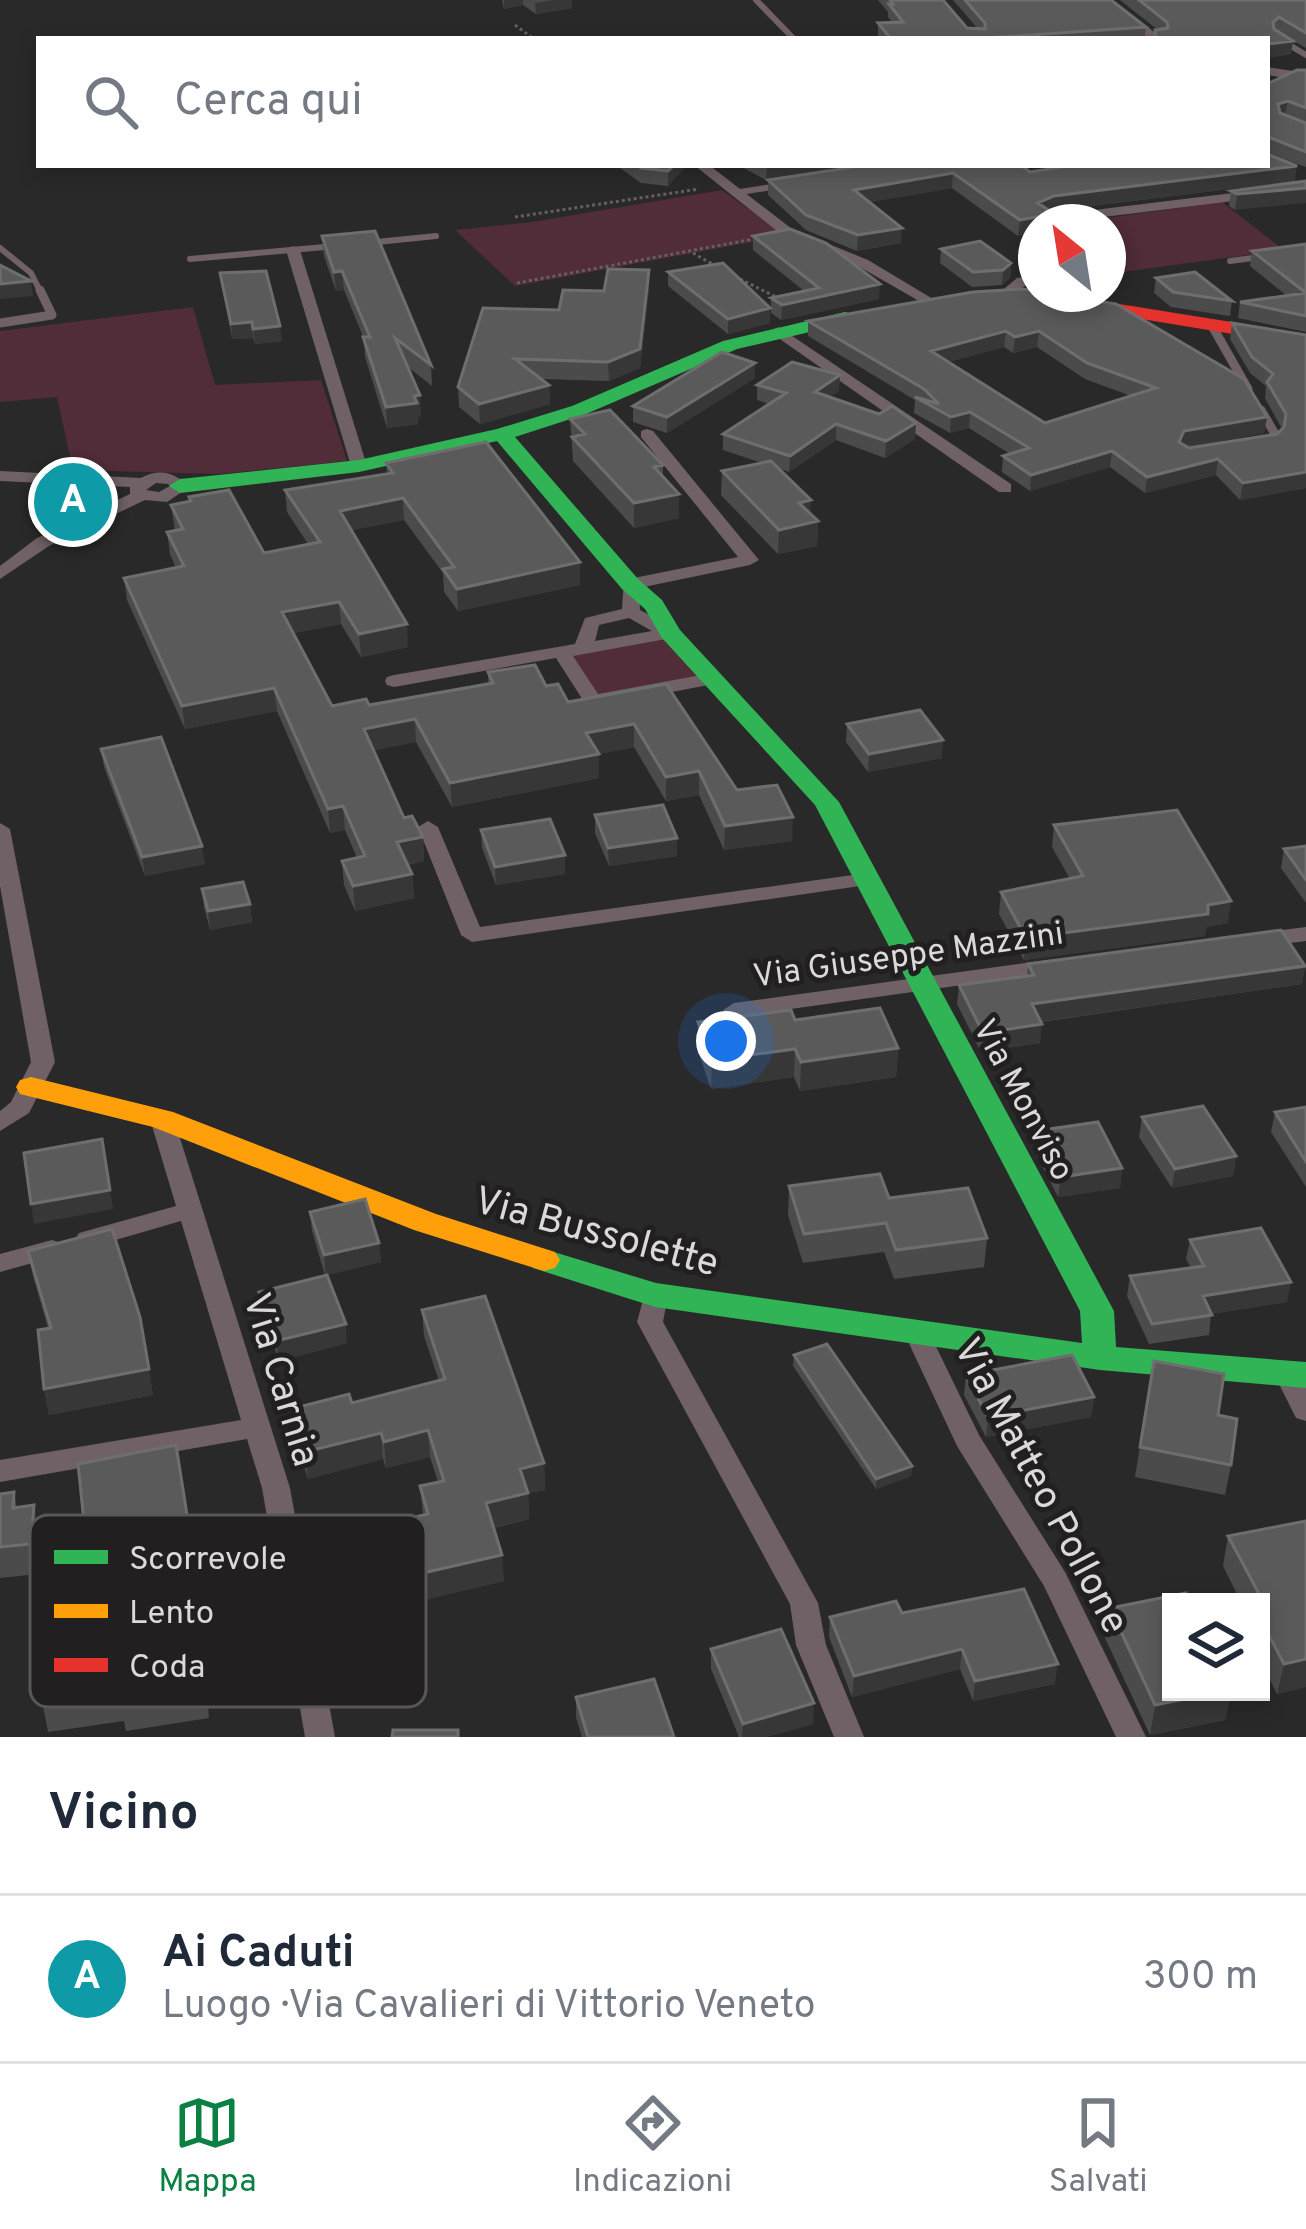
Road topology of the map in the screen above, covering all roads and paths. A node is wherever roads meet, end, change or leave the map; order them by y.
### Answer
1 (756, 0) edge
2 (1123, 0) edge
3 (1107, 1) edge
4 (515, 25) dead end
5 (530, 36) edge
6 (791, 36) edge
7 (1153, 36) edge
8 (1278, 38) edge
9 (1306, 55) edge
10 (1270, 71) edge
11 (1306, 77) edge
12 (705, 168) edge
13 (1305, 180) edge
14 (783, 185) edge
15 (735, 188) junction
16 (1126, 208) edge
17 (514, 217) dead end
18 (787, 232) junction
19 (436, 236) dead end
20 (364, 243) edge
21 (340, 246) edge
22 (0, 248) edge
23 (292, 250) junction
24 (689, 251) junction
25 (1268, 256) edge
26 (190, 260) dead end
27 (1229, 261) dead end
28 (517, 283) dead end
29 (1018, 294) edge
30 (951, 300) junction
31 (1126, 308) edge
32 (826, 321) junction
33 (0, 323) edge
34 (1211, 324) junction
35 (779, 332) junction
36 (1306, 340) edge
37 (502, 434) junction
38 (647, 434) dead end
39 (1257, 445) edge
40 (358, 466) junction
41 (0, 476) edge
42 (180, 486) joint
43 (1005, 488) dead end
44 (141, 489) junction
45 (0, 574) edge
46 (631, 598) junction
47 (670, 633) junction
48 (583, 648) junction
49 (561, 652) junction
50 (712, 679) junction
51 (394, 681) dead end
52 (428, 827) dead end
53 (0, 829) edge
54 (867, 879) junction
55 (1296, 941) edge
56 (1240, 943) edge
57 (1082, 963) edge
58 (922, 983) junction
59 (734, 1010) dead end
60 (31, 1087) junction
61 (162, 1119) junction
62 (0, 1123) edge
63 (191, 1210) junction
64 (0, 1263) edge
65 (655, 1294) junction
66 (918, 1335) junction
67 (1100, 1358) junction
68 (1296, 1375) edge
69 (1306, 1411) edge
70 (258, 1427) junction
71 (0, 1471) edge
72 (281, 1515) edge
73 (315, 1707) edge
74 (320, 1737) edge
75 (849, 1737) edge
76 (1131, 1737) edge

1 - 6 lane
2 - 3 street
3 - 7 street
4 - 5 path
8 - 9 lane
10 - 11 street
12 - 15 street
13 - 16 street
14 - 15 lane
15 - 17 path
15 - 18 street
18 - 24 path
18 - 30 street
19 - 20 lane
21 - 23 lane
22 - 33 lane
23 - 26 lane
23 - 40 street
24 - 28 path
24 - 32 path
25 - 27 lane
29 - 30 street
30 - 32 street
31 - 34 street
32 - 35 street
34 - 36 street
34 - 39 lane
35 - 37 street
35 - 43 street
37 - 40 street
37 - 46 street, Via Monviso
38 - 46 street
40 - 42 street
41 - 44 street
42 - 44 street
44 - 45 street
46 - 47 street, Via Monviso
46 - 48 street
47 - 48 street
47 - 50 street, Via Monviso
48 - 49 street
49 - 50 street
49 - 51 street
50 - 54 street, Via Monviso
52 - 54 street
53 - 60 street
54 - 58 street, Via Monviso
55 - 56 street
57 - 58 street, Via Giuseppe Mazzini
58 - 59 street, Via Giuseppe Mazzini
58 - 67 street, Via Monviso
60 - 61 street, Via Bussolette
60 - 62 street
61 - 63 street, Via Carnia
61 - 65 street, Via Bussolette
63 - 64 street
63 - 70 street, Via Carnia
65 - 66 street, Via Bussolette
65 - 75 street
66 - 67 street, Via Bussolette
66 - 76 street, Via Matteo Pollone
67 - 68 street, Via Bussolette
68 - 69 street
70 - 71 street
70 - 72 street, Via Carnia
73 - 74 street, Via Carnia

